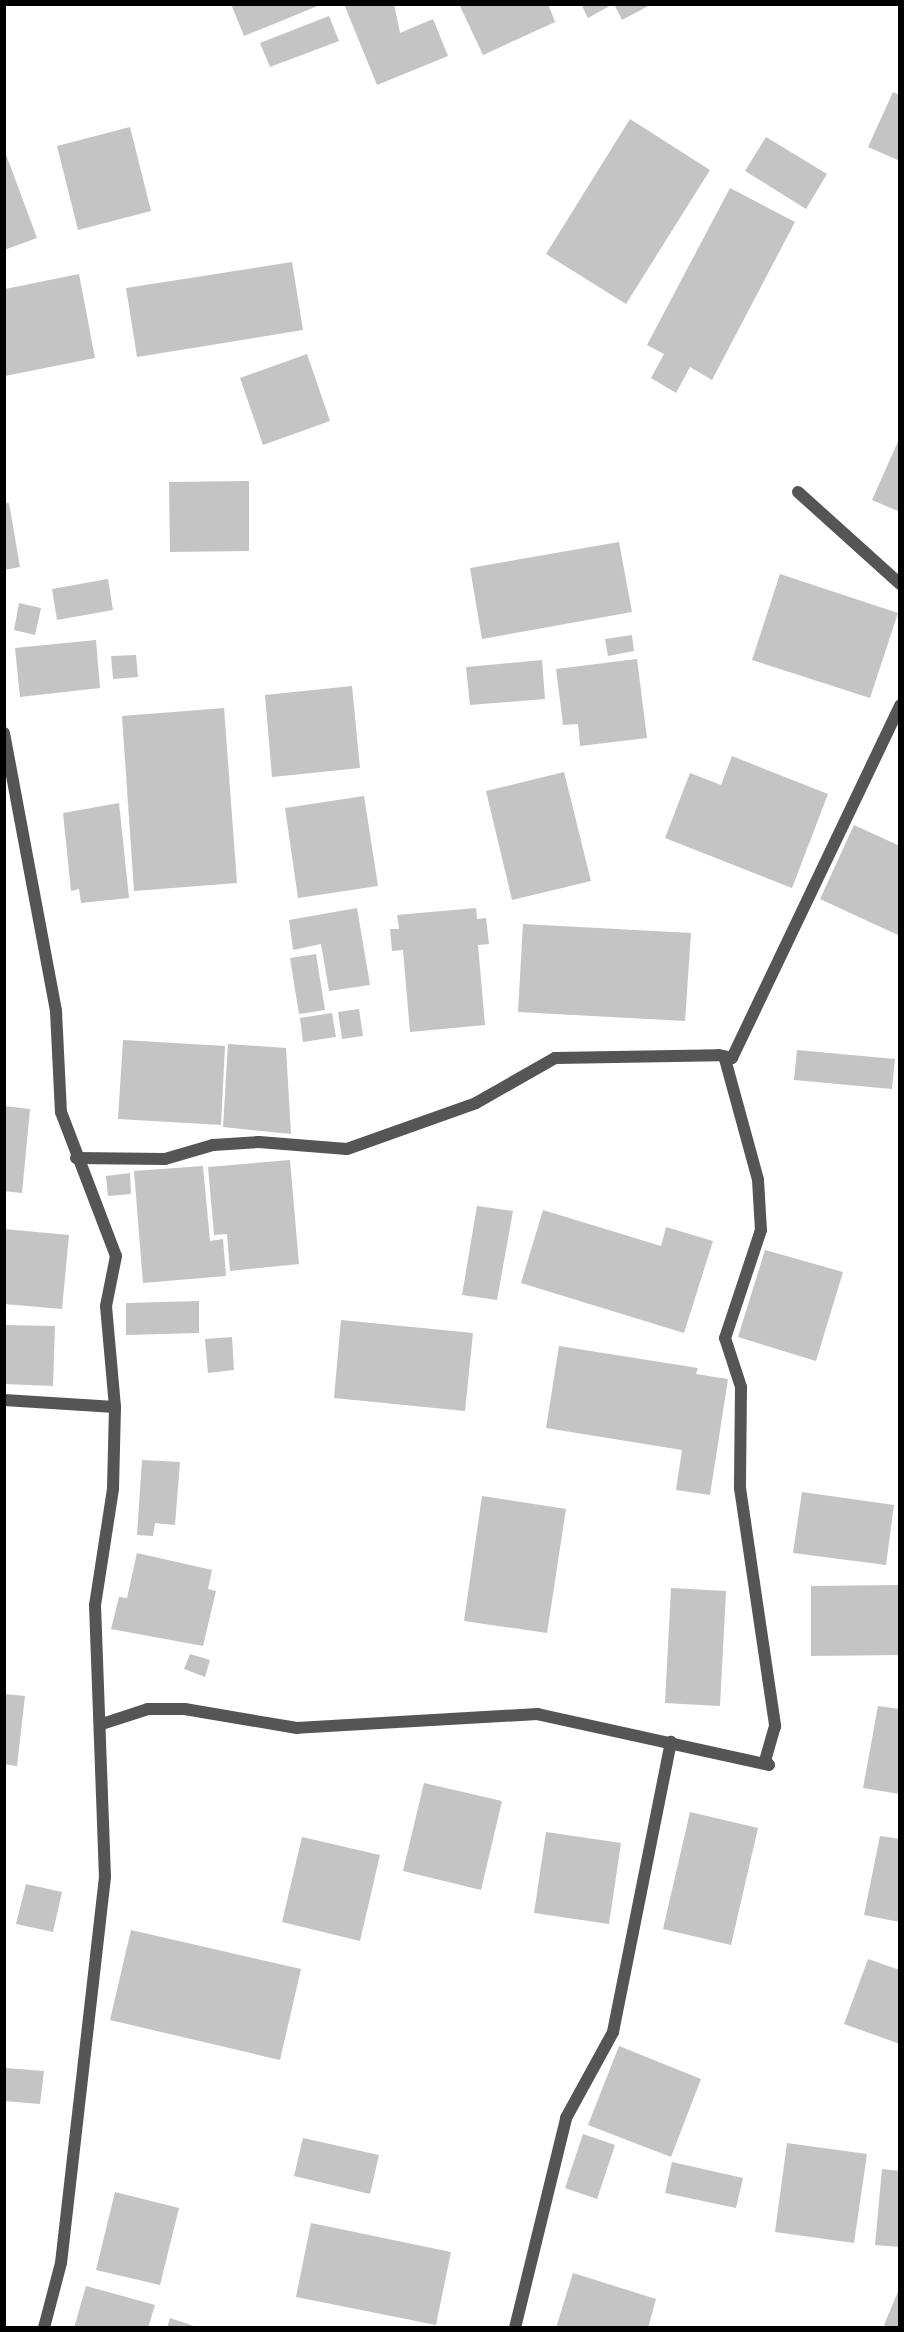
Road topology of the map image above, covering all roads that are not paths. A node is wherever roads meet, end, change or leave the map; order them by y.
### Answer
1 (798, 492) dead end
2 (900, 584) edge
3 (900, 705) edge
4 (4, 733) edge
5 (732, 1058) junction
6 (76, 1158) junction
7 (4, 1400) edge
8 (115, 1407) junction
9 (102, 1724) junction
10 (671, 1742) junction
11 (44, 2328) edge
12 (515, 2328) edge

1 - 2 street
3 - 5 street
4 - 6 street
5 - 6 street
5 - 10 street
6 - 8 street
7 - 8 street
8 - 9 street
9 - 10 street
9 - 11 street
10 - 12 street

